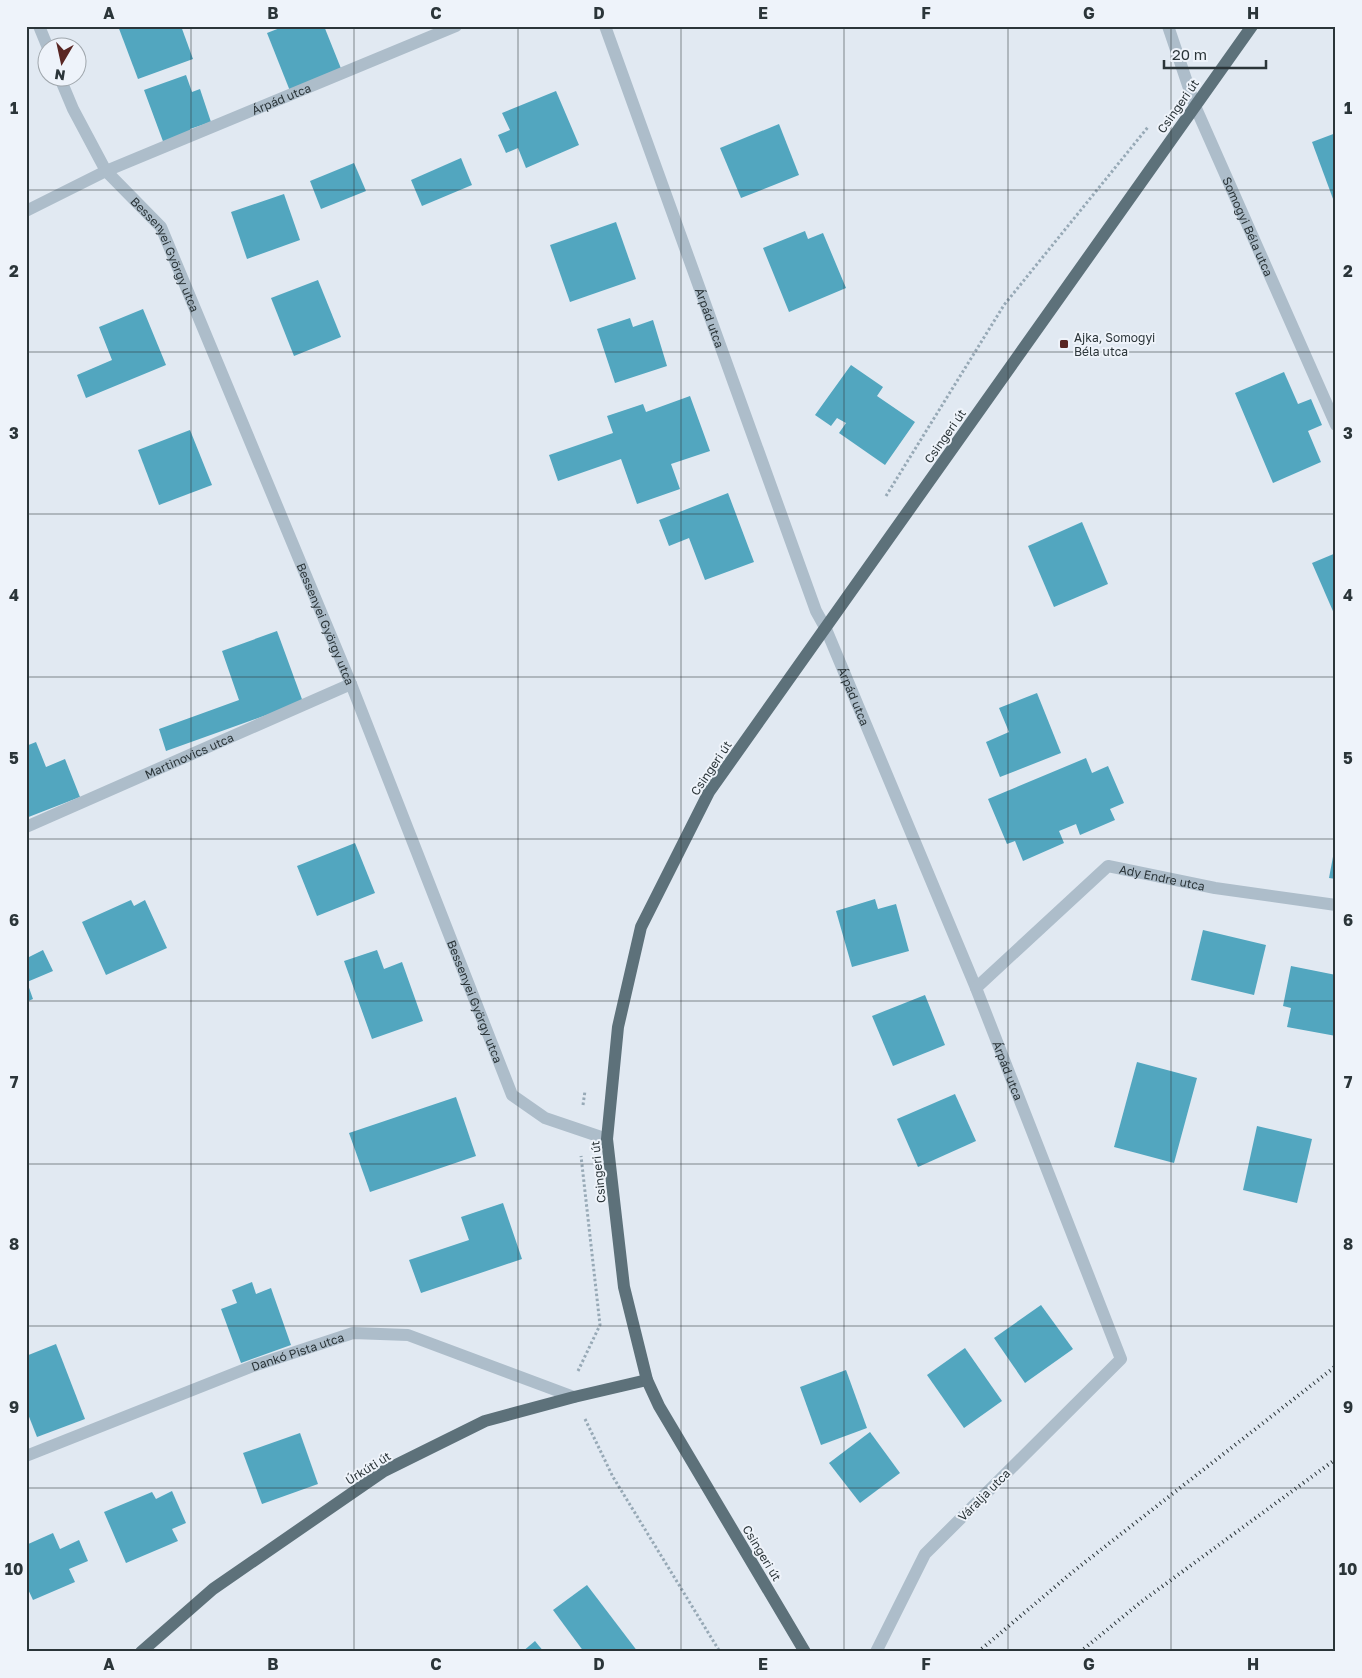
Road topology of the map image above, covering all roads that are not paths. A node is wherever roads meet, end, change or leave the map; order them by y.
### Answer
1 (39, 26) edge
2 (456, 26) edge
3 (605, 26) edge
4 (1168, 26) edge
5 (1252, 26) edge
6 (44, 38) edge
7 (64, 88) edge
8 (1195, 106) junction
9 (106, 171) junction
10 (26, 211) edge
11 (1336, 425) edge
12 (826, 629) junction
13 (351, 684) junction
14 (26, 827) edge
15 (1336, 905) edge
16 (976, 988) junction
17 (607, 1139) junction
18 (1121, 1359) joint
19 (646, 1380) junction
20 (574, 1397) junction
21 (26, 1456) edge
22 (141, 1652) edge
23 (805, 1652) edge
24 (876, 1652) edge

1 - 6 street
2 - 9 street, Árpád utca
3 - 12 street, Árpád utca
4 - 8 street, Somogyi Béla utca
5 - 8 main road, Csingeri út
7 - 9 street, Bessenyei György utca
8 - 11 street, Somogyi Béla utca
8 - 12 main road, Csingeri út
9 - 10 street, Árpád utca
9 - 13 street, Bessenyei György utca
12 - 16 street, Árpád utca
12 - 17 main road, Csingeri út
13 - 14 street, Martinovics utca
13 - 17 street, Bessenyei György utca
15 - 16 street, Ady Endre utca
16 - 18 street, Árpád utca
17 - 19 main road, Csingeri út
18 - 24 street, Váralja utca
19 - 20 main road, Úrkúti út
19 - 23 main road, Csingeri út
20 - 21 street, Dankó Pista utca
20 - 22 main road, Úrkúti út

